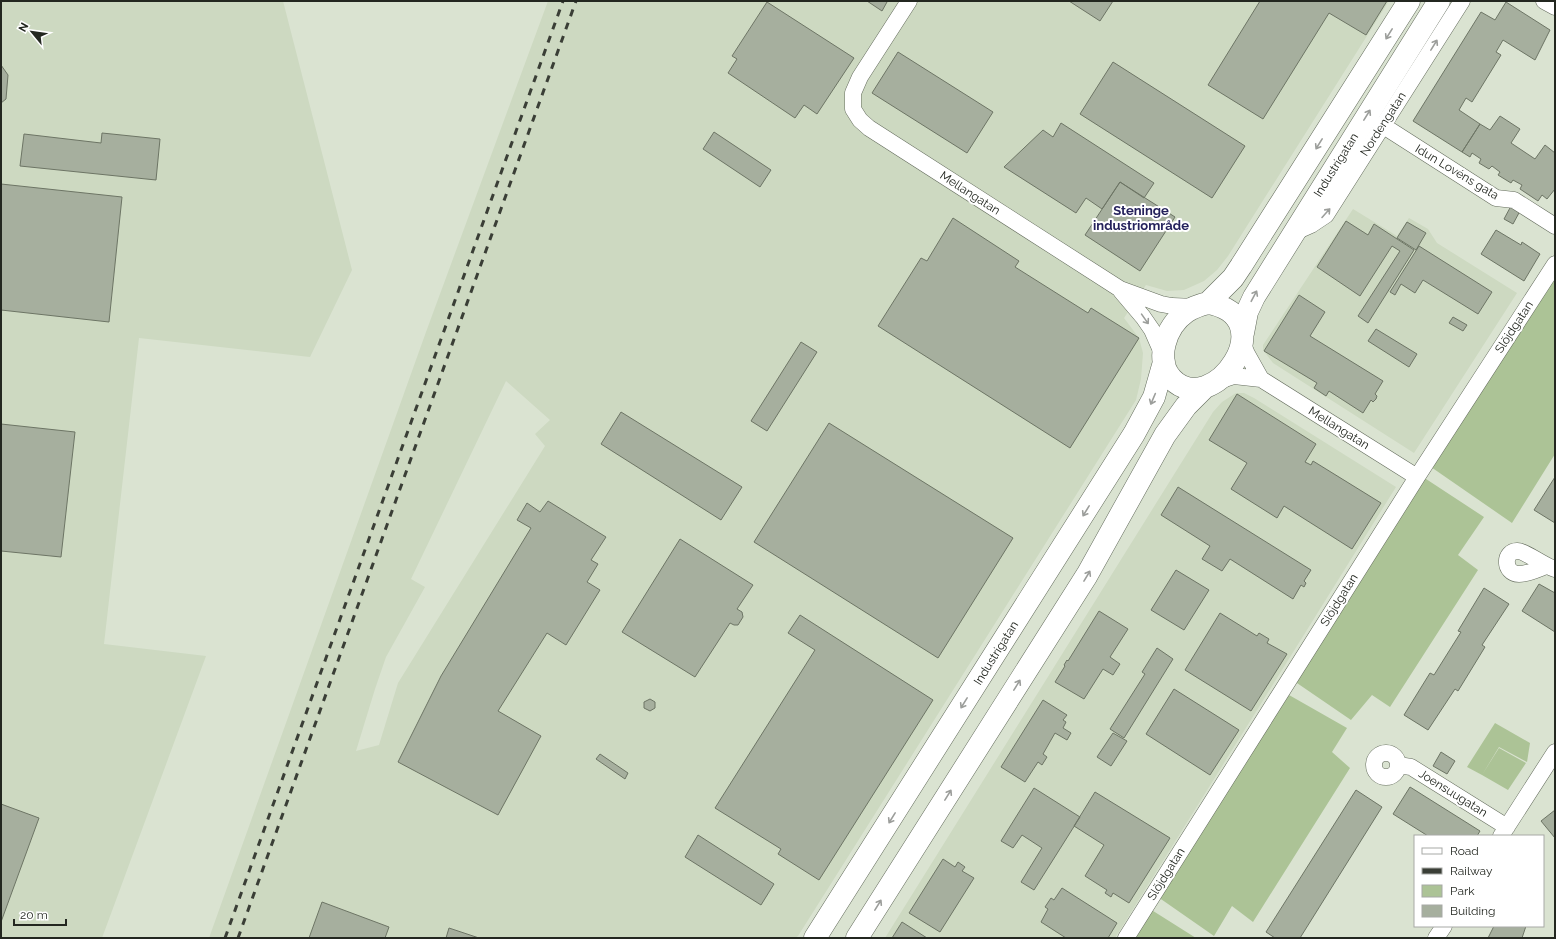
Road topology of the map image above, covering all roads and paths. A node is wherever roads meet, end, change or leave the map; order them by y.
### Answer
1 (909, 1) edge
2 (1409, 1) edge
3 (1439, 1) edge
4 (1462, 1) edge
5 (1544, 1) edge
6 (1555, 7) edge
7 (1382, 125) junction
8 (1555, 226) edge
9 (1293, 233) junction
10 (1555, 264) edge
11 (1120, 289) junction
12 (1201, 305) junction
13 (1242, 337) junction
14 (1163, 359) junction
15 (1261, 380) junction
16 (1210, 385) junction
17 (1417, 477) junction
18 (1555, 752) edge
19 (1398, 765) dead end
20 (1504, 832) edge
21 (1443, 927) edge
22 (815, 938) edge
23 (857, 938) edge
24 (1126, 938) edge
25 (1436, 938) edge

1 - 11 street, Mellangatan
2 -> 12 main road
9 -> 3 main road, Industrigatan
7 -> 4 street, Nordengatan
5 - 6 street
7 - 8 street, Idun Lovéns gata
9 -> 7 street, Nordengatan
13 -> 9 main road, Industrigatan
10 - 17 street, Slöjdgatan
11 - 12 street, Mellangatan
11 -> 14 street, Mellangatan
12 - 13 main road
12 - 14 main road
13 - 15 street, Mellangatan
13 - 16 main road
14 - 16 main road
14 -> 22 main road, Industrigatan
15 - 16 street, Mellangatan
15 - 17 street, Mellangatan
23 -> 16 main road
17 - 24 street, Slöjdgatan
18 - 20 street
19 - 20 street, Joensuugatan
21 - 25 street

